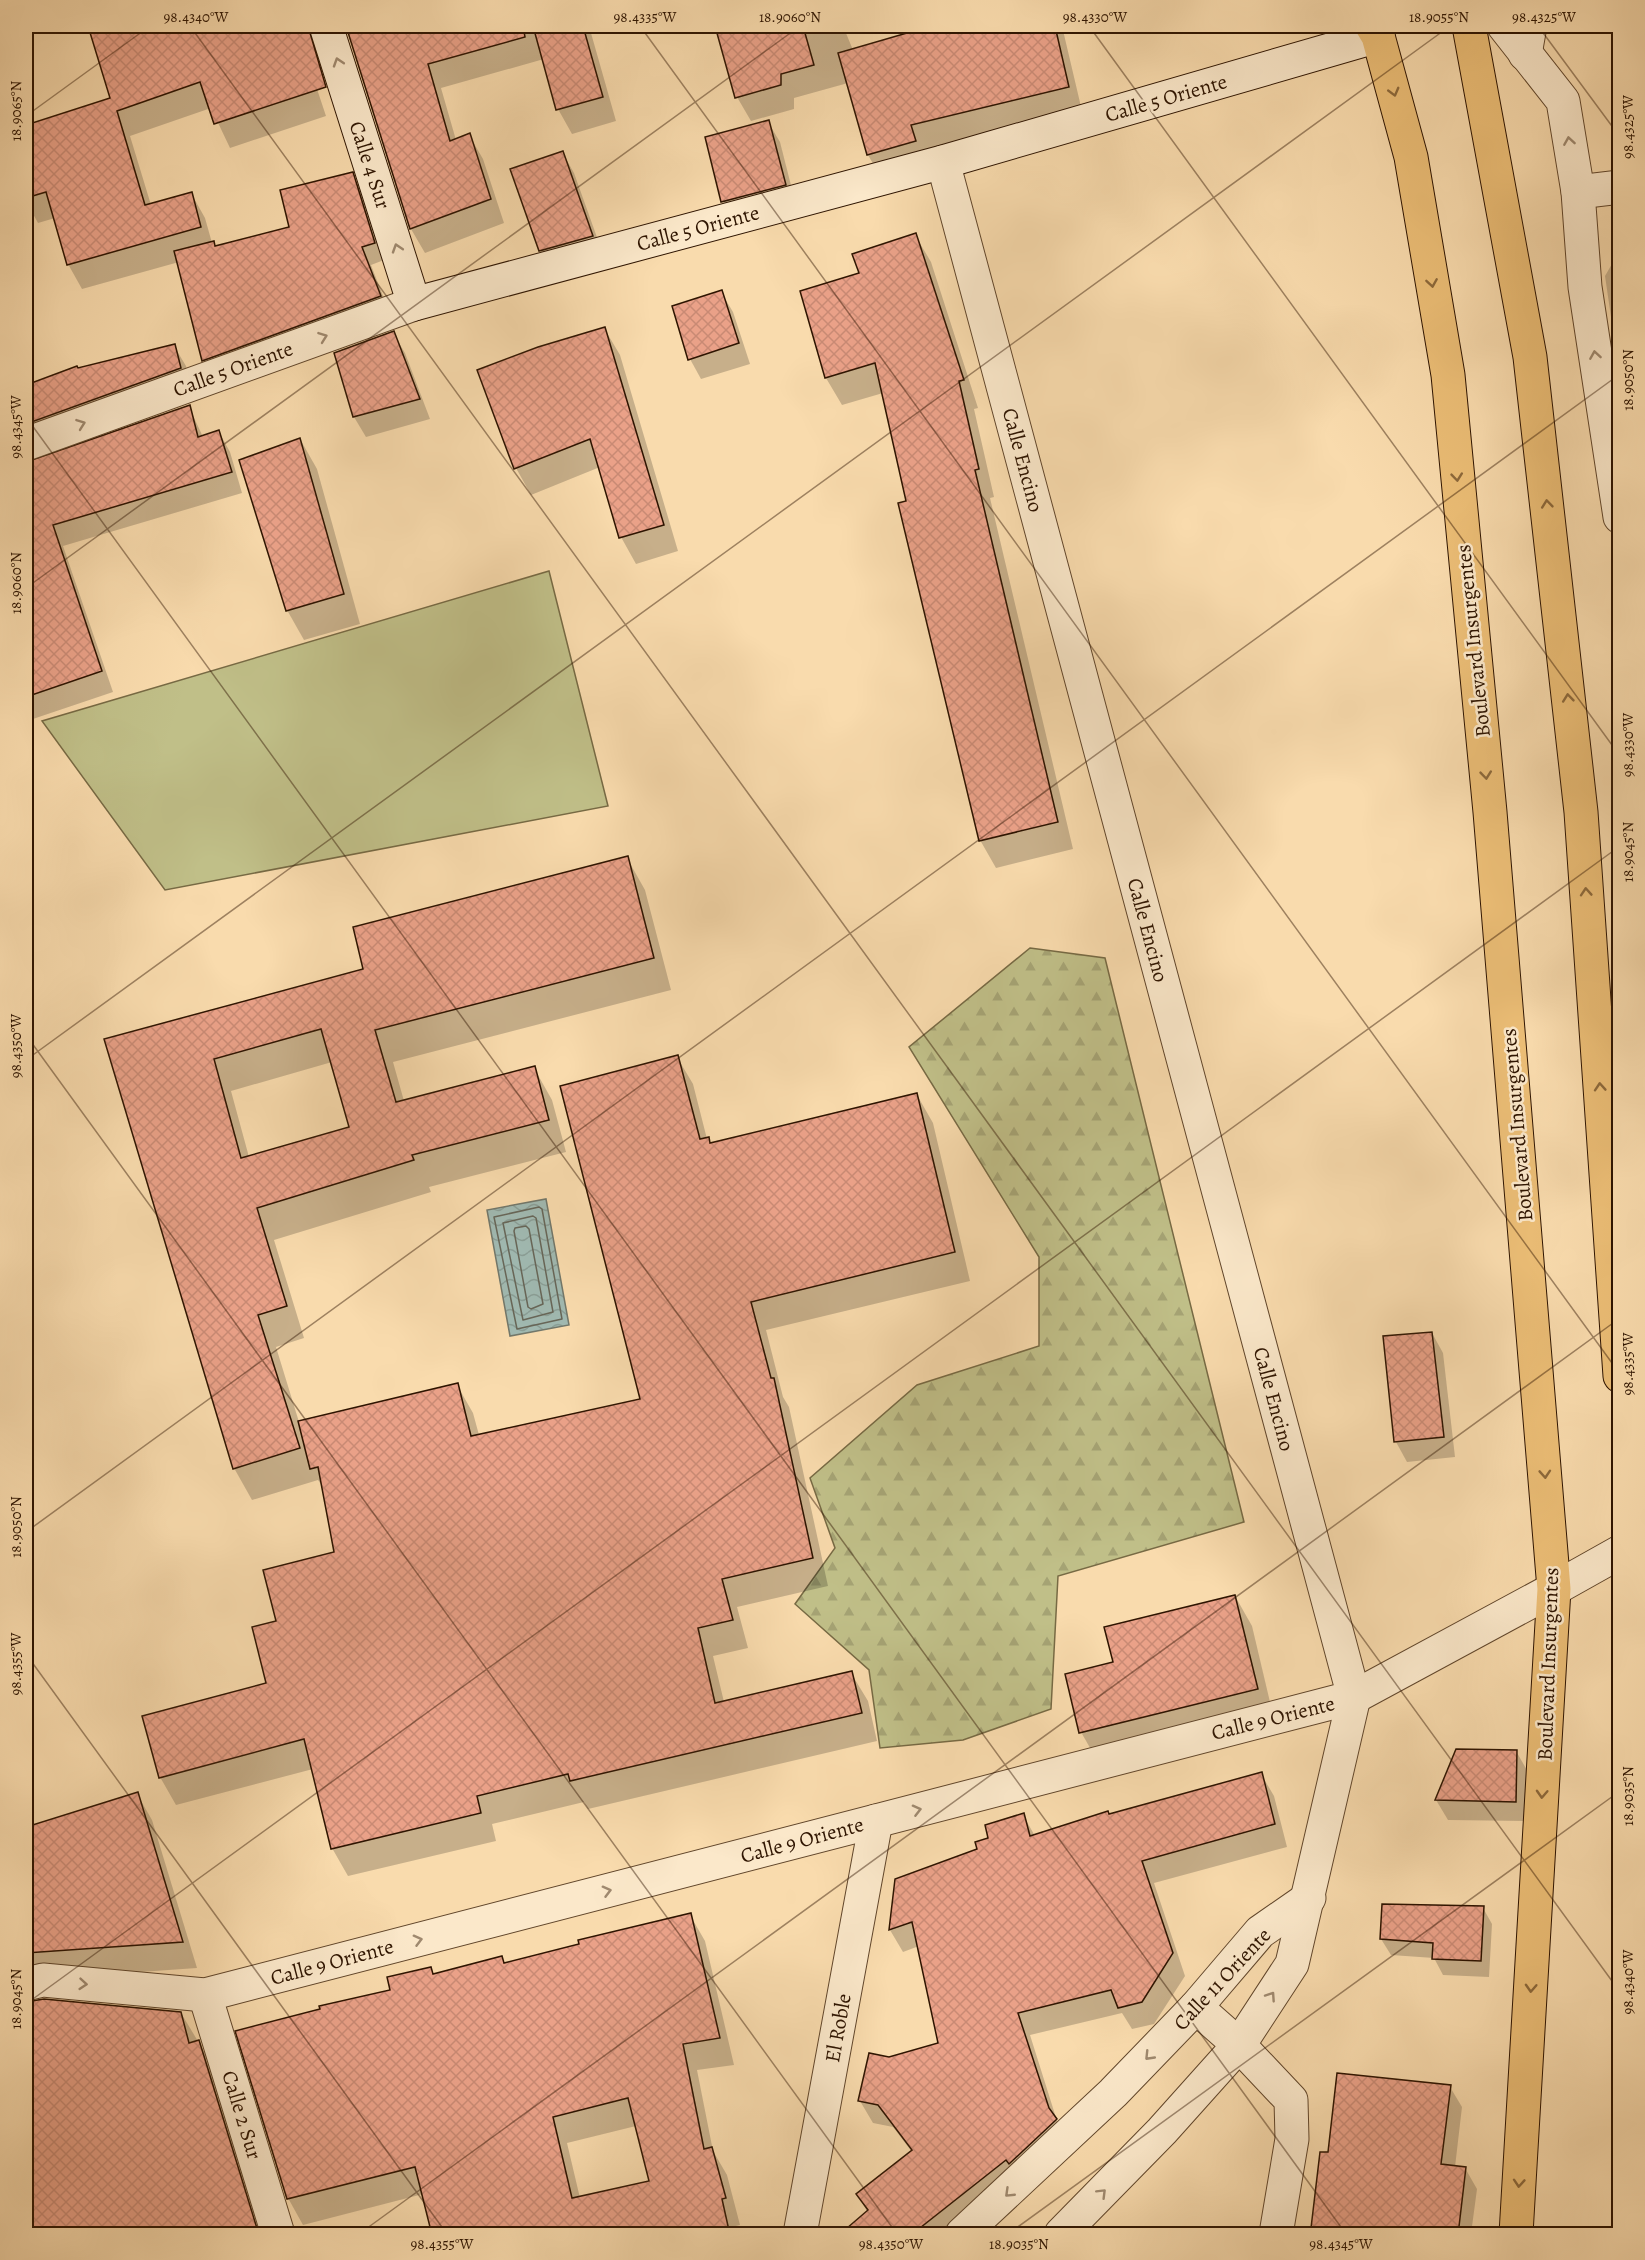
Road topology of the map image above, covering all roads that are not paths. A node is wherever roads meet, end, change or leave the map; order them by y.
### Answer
1 (326, 26) edge
2 (1469, 26) edge
3 (1504, 26) edge
4 (1375, 31) edge
5 (1527, 40) edge
6 (943, 162) junction
7 (1620, 187) edge
8 (1578, 192) junction
9 (414, 304) junction
10 (26, 444) edge
11 (1620, 517) edge
12 (1620, 1376) edge
13 (1620, 1552) edge
14 (1554, 1589) junction
15 (1354, 1697) junction
16 (876, 1821) junction
17 (1309, 1898) junction
18 (26, 1984) edge
19 (205, 1995) junction
20 (1196, 2007) junction
21 (1239, 2045) junction
22 (278, 2235) edge
23 (800, 2235) edge
24 (962, 2235) edge
25 (1061, 2235) edge
26 (1276, 2235) edge
27 (1516, 2235) edge

9 -> 1 street, Calle 4 Sur
12 -> 2 main road
3 - 5 street
4 - 6 street, Calle 5 Oriente
4 -> 14 main road, Boulevard Insurgentes
8 -> 5 street
6 - 9 street, Calle 5 Oriente
6 - 15 street, Calle Encino
7 - 8 street
11 -> 8 street
10 -> 9 street, Calle 5 Oriente
13 - 14 street, Calle 9 Oriente
14 - 15 street, Calle 9 Oriente
14 -> 27 main road, Boulevard Insurgentes
16 -> 15 street, Calle 9 Oriente
15 - 17 street
19 -> 16 street, Calle 9 Oriente
16 - 23 street, El Roble
17 - 20 street, Calle 11 Oriente
21 -> 17 street, Calle 11 Oriente
18 -> 19 street, Calle 9 Oriente
19 - 22 street, Calle 2 Sur
20 - 21 street
20 -> 24 street, Calle 11 Oriente
25 -> 21 street, Calle 11 Oriente
21 - 26 street

